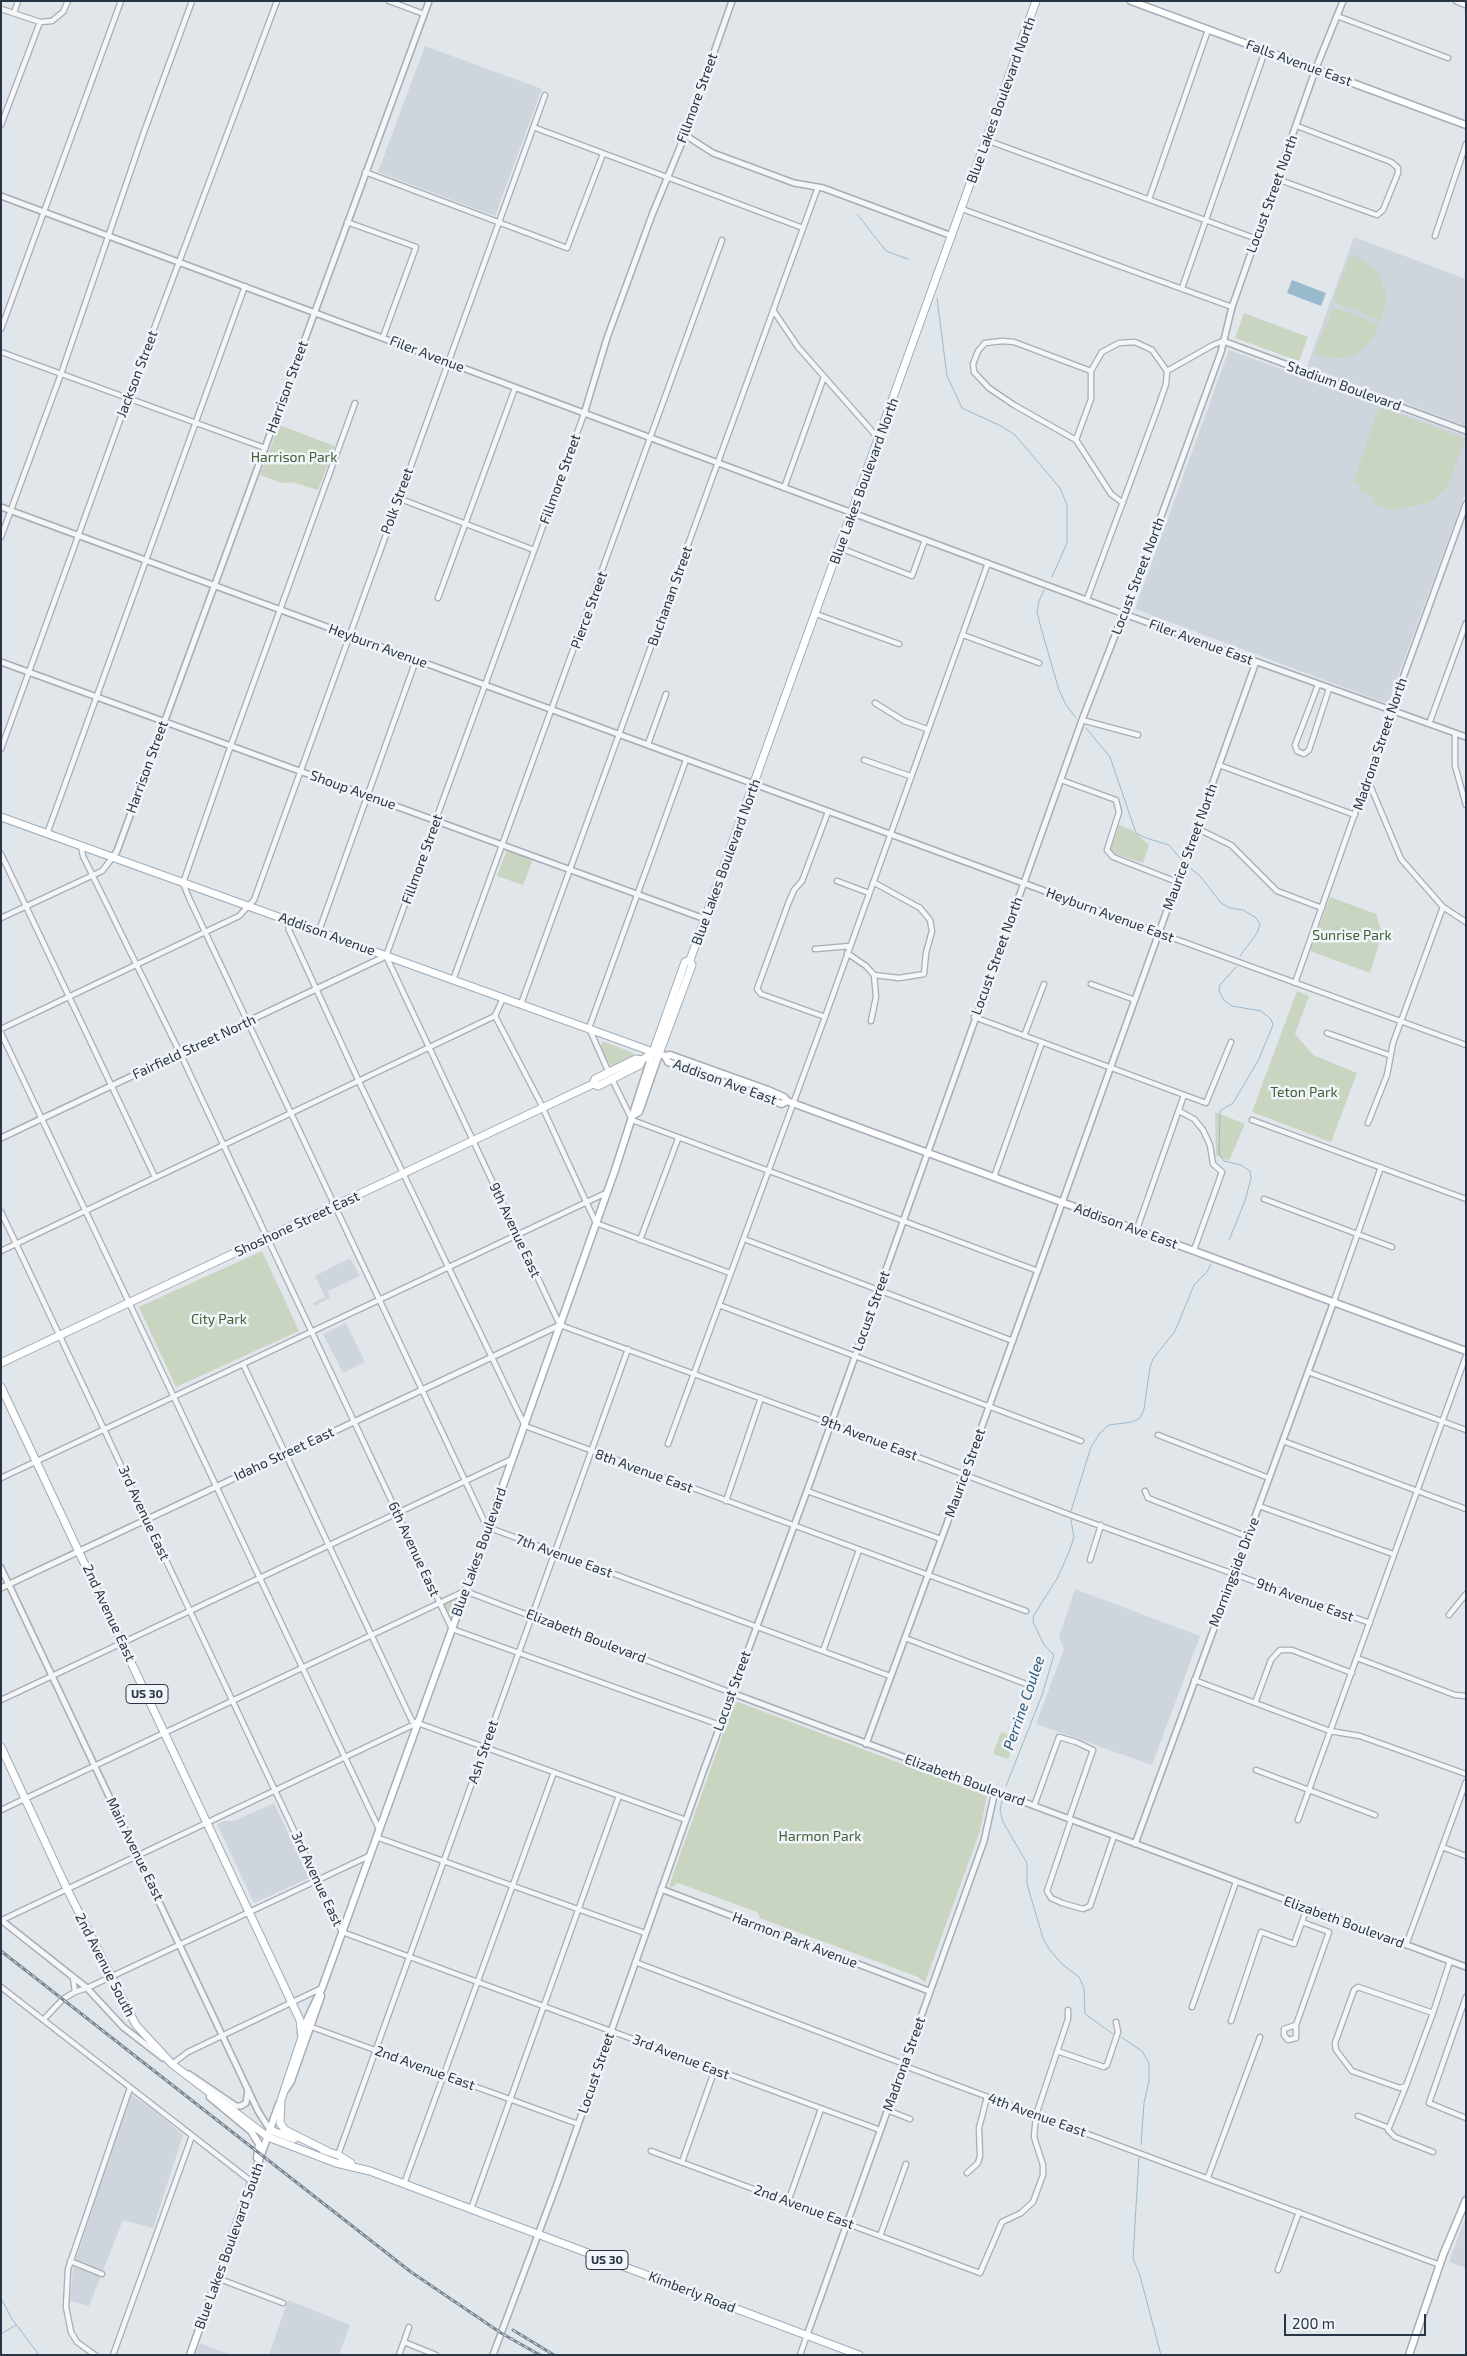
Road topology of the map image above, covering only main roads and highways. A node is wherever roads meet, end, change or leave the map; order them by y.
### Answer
1 (1036, 1) edge
2 (1131, 1) edge
3 (1466, 125) edge
4 (1, 817) edge
5 (659, 1054) junction
6 (1466, 1351) edge
7 (1, 1364) edge
8 (1, 1387) edge
9 (1, 1747) edge
10 (305, 2025) junction
11 (174, 2065) junction
12 (281, 2100) junction
13 (269, 2133) junction
14 (327, 2151) junction
15 (356, 2166) junction
16 (253, 2179) junction
17 (1466, 2200) edge
18 (190, 2355) edge
19 (858, 2355) edge
20 (1409, 2355) edge

1 - 5 main road, Blue Lakes Boulevard North
2 - 3 main road, Falls Avenue East
4 - 5 main road, Addison Avenue
5 - 6 main road, Addison Ave East
5 - 7 main road, Shoshone Street East
5 - 10 main road, Blue Lakes Boulevard
8 - 10 main road, 2nd Avenue East / US 30
9 - 11 main road, 2nd Avenue South / US 30
10 - 12 main road
11 - 13 main road, 2nd Avenue South / US 30
11 - 16 main road
12 - 13 main road
12 - 14 main road
13 - 14 main road, Kimberly Road / US 30
13 - 15 main road, Kimberly Road / US 30
13 - 16 main road, Blue Lakes Boulevard South
14 - 15 main road, Kimberly Road / US 30
15 - 19 main road, Kimberly Road / US 30
16 - 18 main road, Blue Lakes Boulevard South
17 - 20 main road

